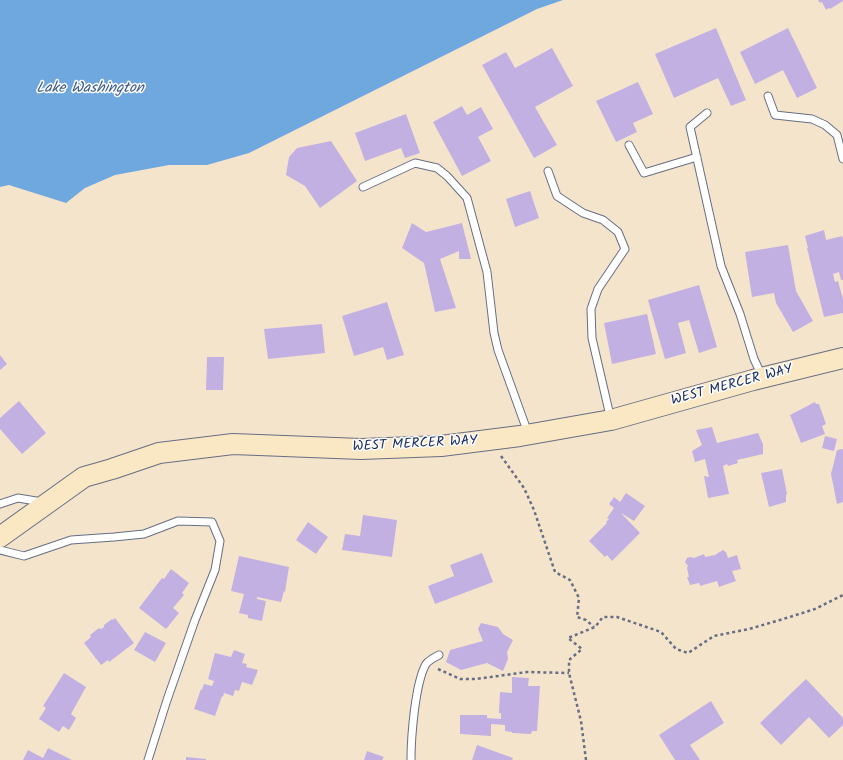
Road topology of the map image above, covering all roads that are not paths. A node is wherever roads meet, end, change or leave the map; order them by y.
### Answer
1 (768, 96) dead end
2 (707, 113) dead end
3 (628, 145) dead end
4 (697, 157) junction
5 (843, 159) edge
6 (548, 171) dead end
7 (363, 187) dead end
8 (843, 358) edge
9 (763, 378) junction
10 (611, 420) junction
11 (529, 435) junction
12 (48, 503) junction
13 (0, 504) edge
14 (0, 537) edge
15 (0, 550) edge
16 (439, 655) dead end
17 (148, 760) edge
18 (411, 760) edge

1 - 5 lane
2 - 4 lane
3 - 4 lane
4 - 9 lane
6 - 10 lane
7 - 11 lane
8 - 9 street, WEST MERCER WAY
9 - 10 street, WEST MERCER WAY
10 - 11 street, WEST MERCER WAY
11 - 12 street, WEST MERCER WAY
12 - 13 lane
12 - 14 street, WEST MERCER WAY
15 - 17 lane
16 - 18 lane

